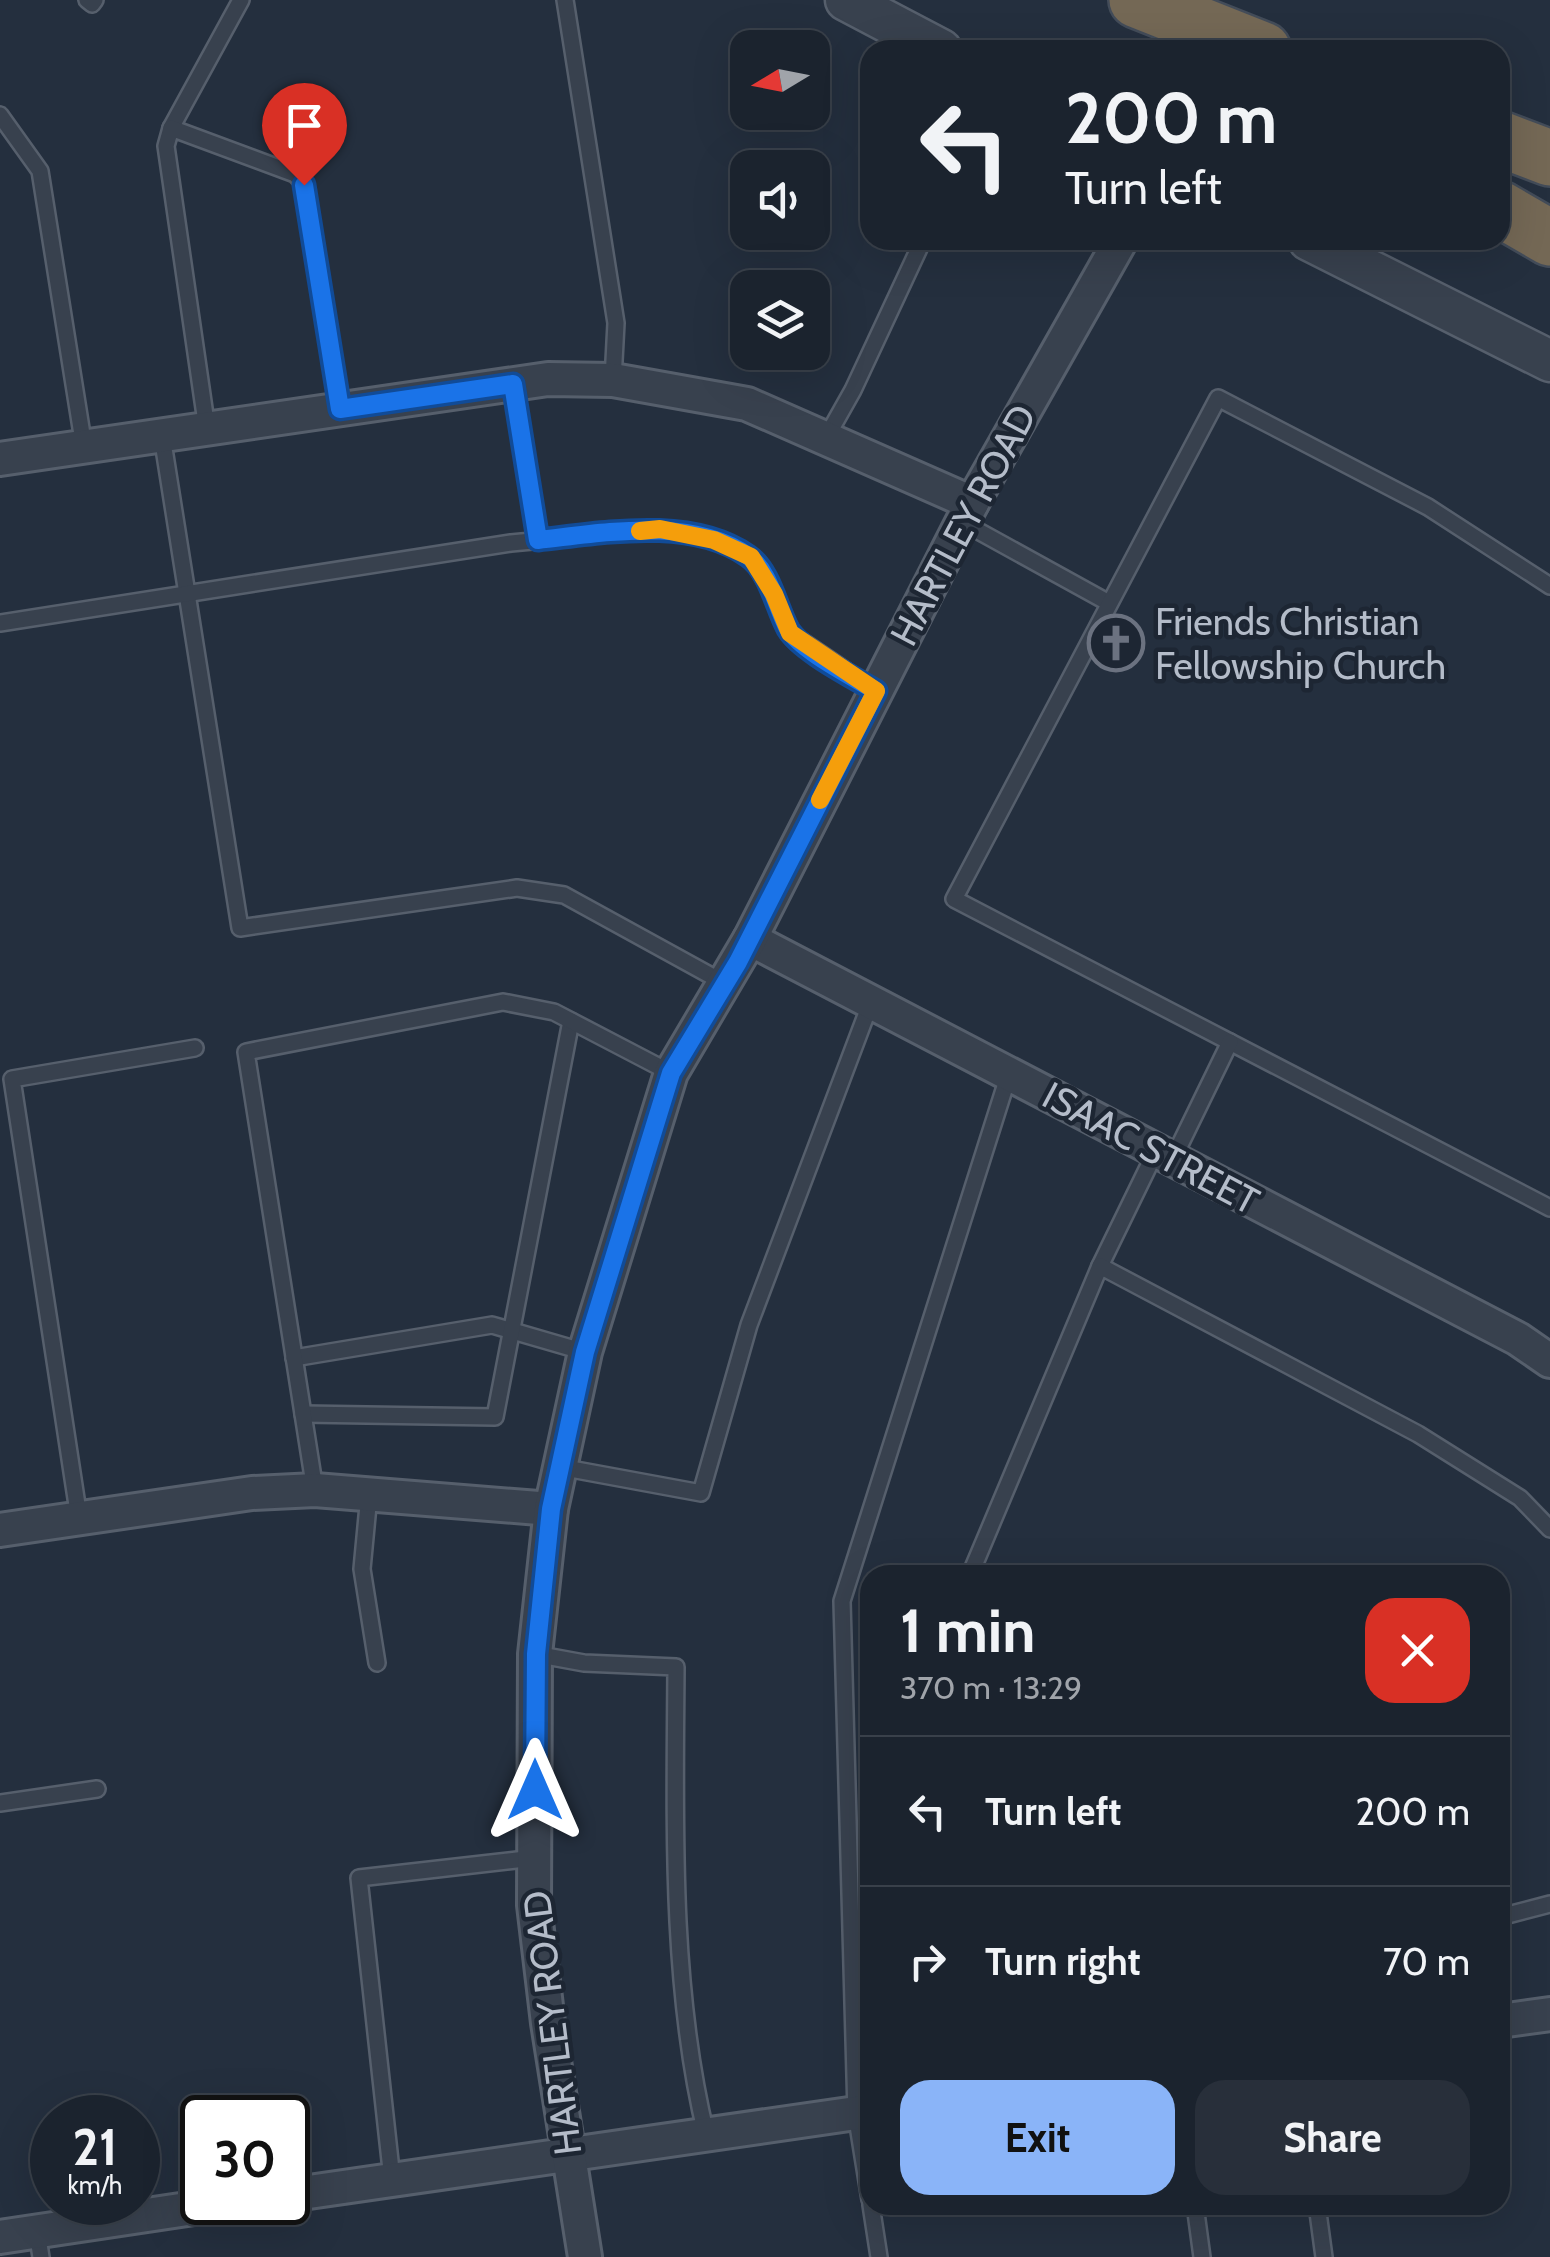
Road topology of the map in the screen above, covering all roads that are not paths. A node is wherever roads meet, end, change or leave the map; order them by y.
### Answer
1 (87, 0) edge
2 (94, 0) edge
3 (241, 0) edge
4 (565, 0) edge
5 (846, 0) edge
6 (1150, 6) edge
7 (923, 40) edge
8 (1210, 40) edge
9 (1237, 40) edge
10 (0, 116) edge
11 (171, 128) junction
12 (1510, 144) edge
13 (1550, 158) edge
14 (1510, 215) edge
15 (1550, 238) edge
16 (917, 250) edge
17 (1116, 250) edge
18 (1329, 250) edge
19 (1550, 361) edge
20 (613, 380) junction
21 (513, 384) junction
22 (340, 409) junction
23 (207, 429) junction
24 (162, 436) junction
25 (826, 438) junction
26 (84, 447) junction
27 (0, 459) edge
28 (967, 512) junction
29 (538, 540) junction
30 (1550, 586) edge
31 (188, 593) junction
32 (1110, 603) junction
33 (0, 623) edge
34 (876, 691) junction
35 (750, 939) junction
36 (726, 984) junction
37 (872, 1002) junction
38 (570, 1021) junction
39 (1230, 1042) junction
40 (194, 1048) dead end
41 (671, 1073) junction
42 (1010, 1074) junction
43 (1165, 1155) junction
44 (1550, 1208) edge
45 (1100, 1266) junction
46 (513, 1332) junction
47 (585, 1352) junction
48 (294, 1358) junction
49 (1550, 1361) edge
50 (303, 1414) junction
51 (560, 1467) junction
52 (315, 1490) junction
53 (369, 1495) junction
54 (551, 1509) junction
55 (79, 1518) junction
56 (1550, 1529) edge
57 (0, 1530) edge
58 (974, 1565) edge
59 (536, 1654) junction
60 (378, 1663) dead end
61 (98, 1789) dead end
62 (0, 1803) edge
63 (534, 1858) junction
64 (1550, 1904) edge
65 (1510, 1914) edge
66 (1550, 2014) edge
67 (1510, 2020) edge
68 (860, 2039) edge
69 (860, 2112) edge
70 (706, 2134) junction
71 (567, 2154) junction
72 (392, 2179) junction
73 (310, 2192) edge
74 (180, 2214) edge
75 (872, 2215) edge
76 (1196, 2215) edge
77 (1318, 2215) edge
78 (0, 2237) edge
79 (39, 2244) edge
80 (585, 2257) edge
81 (879, 2257) edge
82 (1202, 2257) edge
83 (1324, 2257) edge

1 - 2 lane
3 - 11 lane
4 - 20 lane
5 - 7 street
6 - 8 highway
6 - 9 highway
10 - 26 lane
11 - 22 lane
11 - 23 lane
12 - 13 highway
14 - 15 highway
16 - 25 lane
17 - 28 street, HARTLEY ROAD
18 - 19 street
20 - 21 street
20 - 25 street
21 - 22 street
21 - 29 lane
22 - 23 street
23 - 24 street
24 - 26 street
24 - 31 lane
25 - 28 street
26 - 27 street
28 - 32 lane
28 - 34 street, HARTLEY ROAD
29 - 31 lane
29 - 34 lane
30 - 32 lane
31 - 33 lane
31 - 36 lane
32 - 39 lane
34 - 35 street, HARTLEY ROAD
35 - 36 street, HARTLEY ROAD
35 - 37 street, ISAAC STREET
36 - 41 street, HARTLEY ROAD
37 - 42 street, ISAAC STREET
37 - 51 lane
38 - 41 lane
38 - 46 lane
38 - 48 lane
39 - 43 lane
39 - 44 lane
40 - 55 lane
41 - 47 street, HARTLEY ROAD
42 - 43 street, ISAAC STREET
42 - 68 lane
43 - 45 lane
43 - 49 street, ISAAC STREET
45 - 56 lane
45 - 58 lane
46 - 47 lane
46 - 48 lane
46 - 50 lane
47 - 51 street, HARTLEY ROAD
48 - 50 lane
50 - 52 lane
51 - 54 street, HARTLEY ROAD
52 - 53 street
52 - 55 street
53 - 54 street
53 - 60 lane
54 - 59 street, HARTLEY ROAD
55 - 57 street
59 - 63 street, HARTLEY ROAD
59 - 70 lane
61 - 62 lane
63 - 71 street, HARTLEY ROAD
63 - 72 lane
64 - 65 lane
66 - 67 street
69 - 70 street
70 - 71 street
71 - 72 street
71 - 80 street, HARTLEY ROAD
72 - 73 street
74 - 79 street
75 - 81 lane
76 - 82 lane
77 - 83 lane
78 - 79 street

